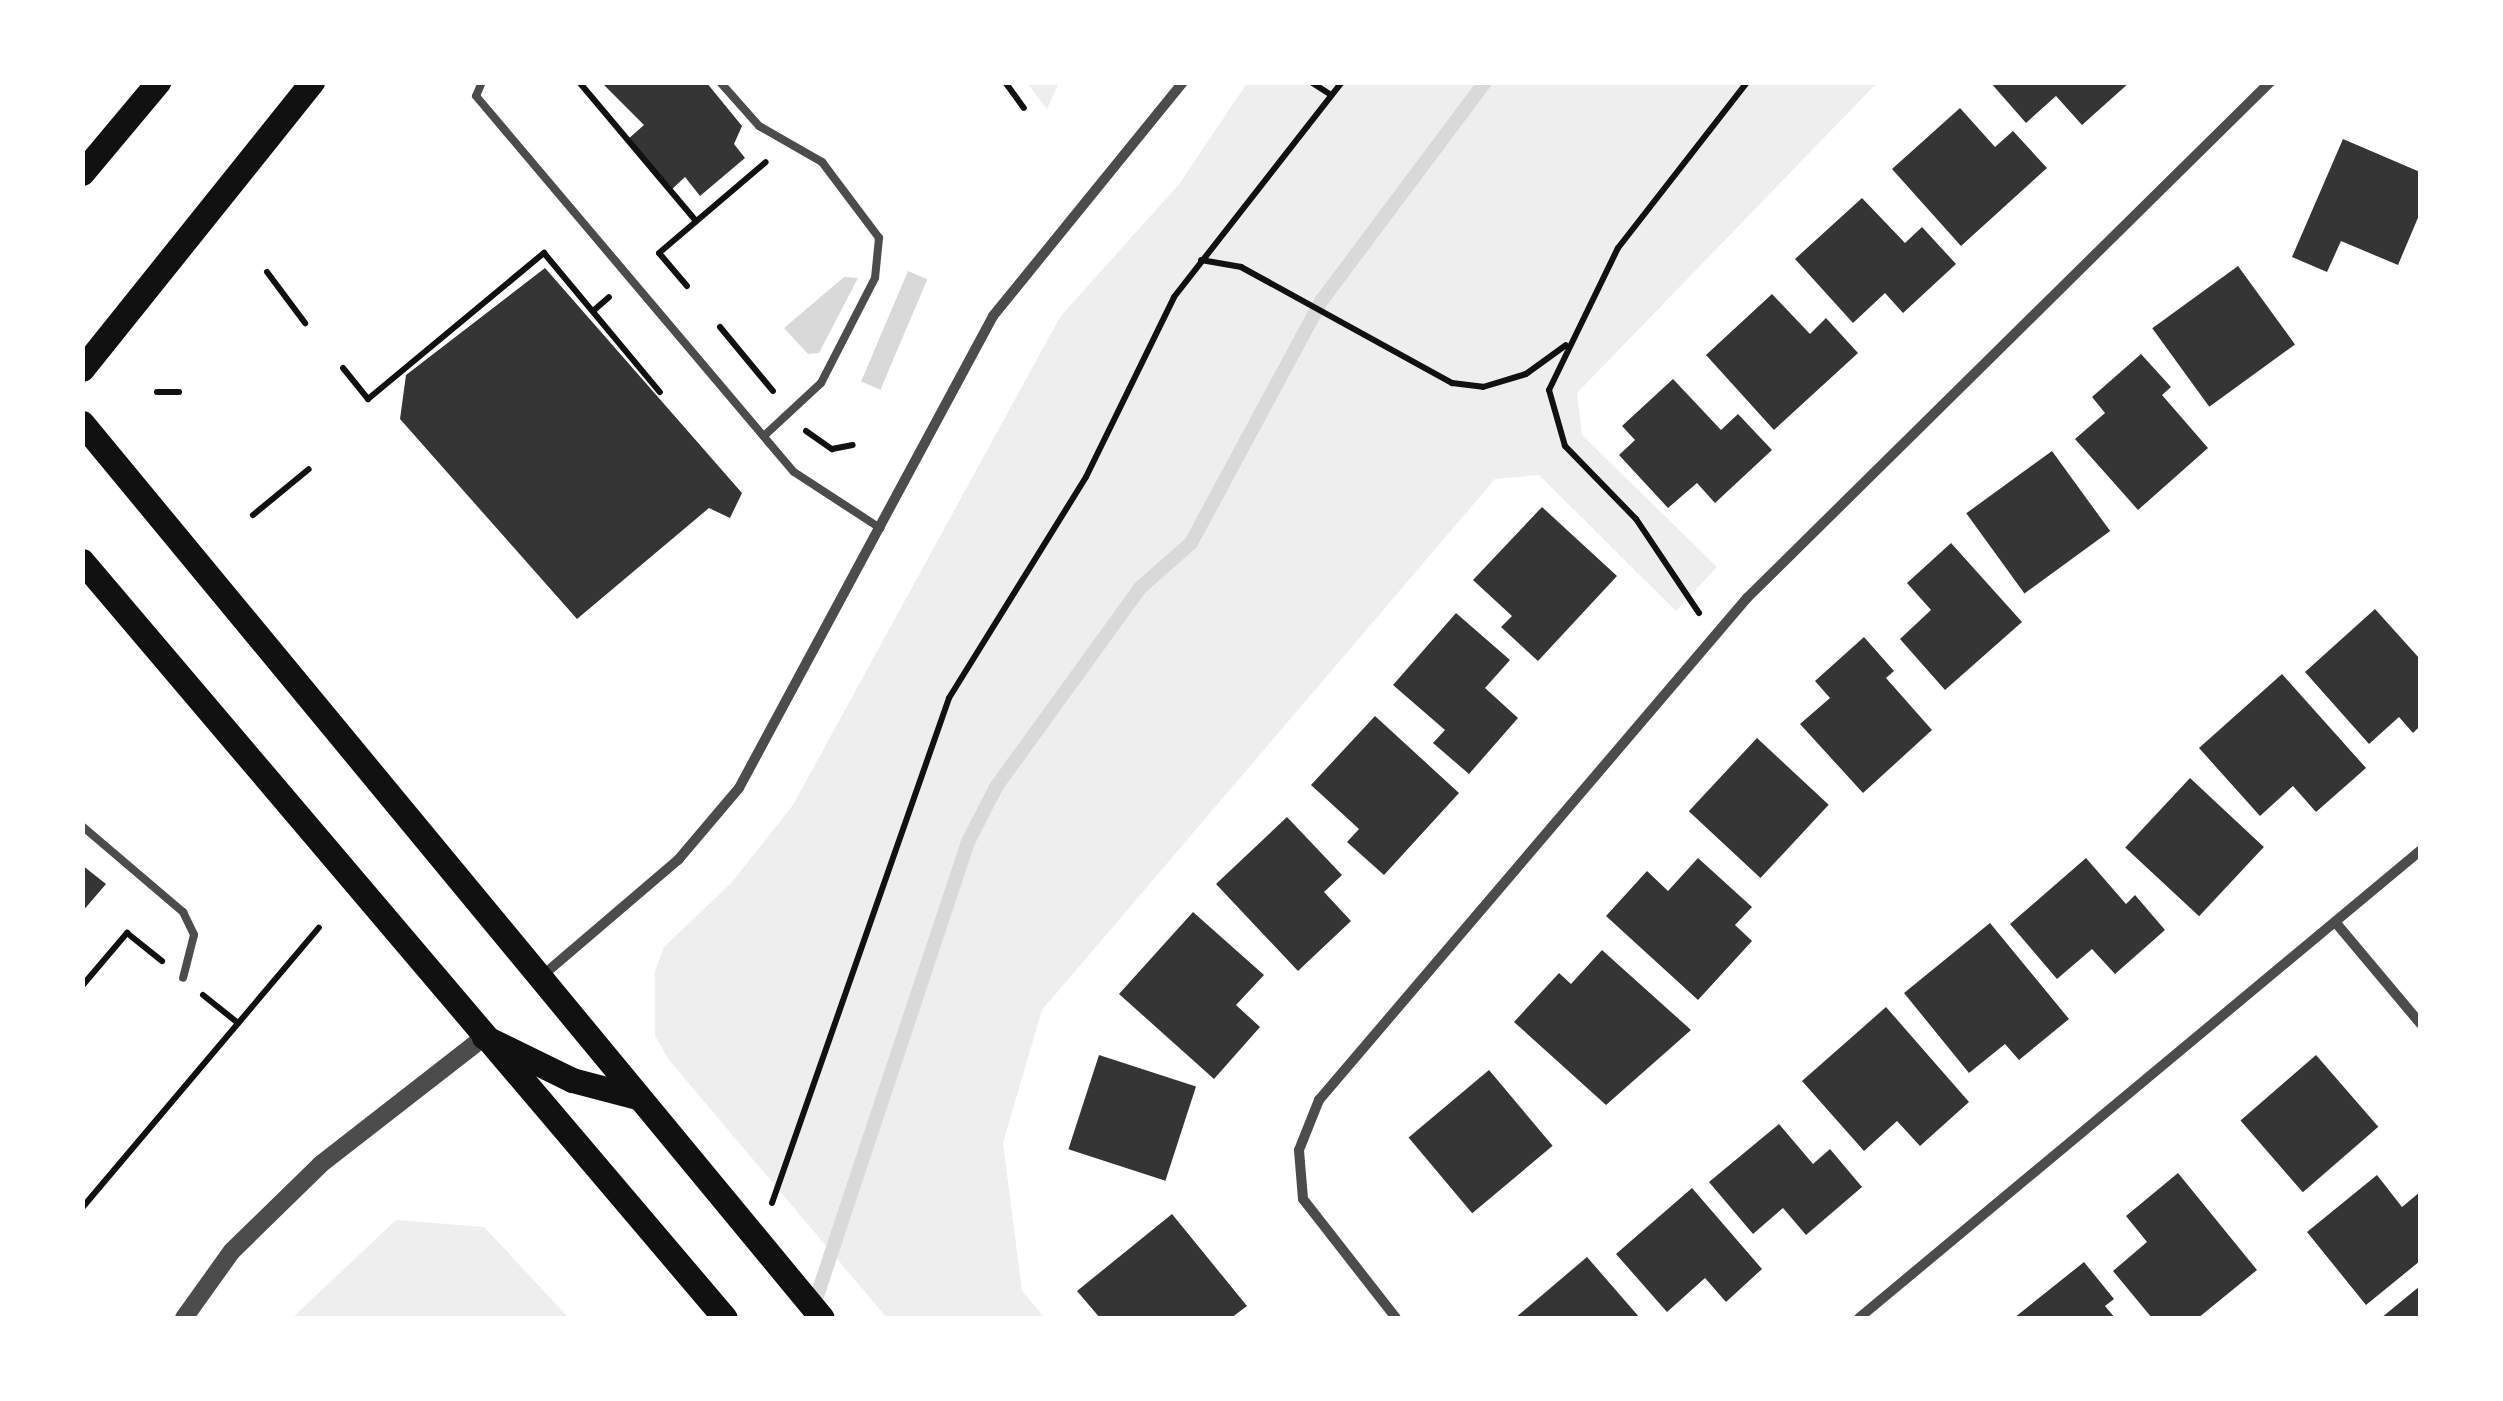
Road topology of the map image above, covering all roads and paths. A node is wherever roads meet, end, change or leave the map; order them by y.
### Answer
1 (158, 82) edge
2 (312, 82) edge
3 (482, 82) edge
4 (720, 82) edge
5 (1005, 82) edge
6 (1182, 82) edge
7 (1311, 82) edge
8 (1342, 82) edge
9 (1748, 82) edge
10 (2270, 82) edge
11 (581, 83) edge
12 (1331, 95) junction
13 (1024, 108) dead end
14 (767, 162) dead end
15 (82, 173) edge
16 (696, 221) junction
17 (1201, 260) junction
18 (267, 272) dead end
19 (687, 286) dead end
20 (609, 297) dead end
21 (593, 311) junction
22 (305, 323) dead end
23 (720, 327) dead end
24 (1566, 344) junction
25 (343, 368) dead end
26 (82, 369) edge
27 (158, 392) dead end
28 (179, 392) dead end
29 (660, 392) dead end
30 (780, 400) dead end
31 (82, 423) edge
32 (804, 428) dead end
33 (764, 436) junction
34 (853, 445) dead end
35 (309, 470) dead end
36 (253, 516) dead end
37 (880, 528) junction
38 (82, 561) edge
39 (1714, 634) junction
40 (82, 826) edge
41 (2420, 851) edge
42 (2336, 923) junction
43 (319, 928) dead end
44 (163, 961) dead end
45 (541, 977) junction
46 (183, 978) dead end
47 (82, 986) edge
48 (202, 994) dead end
49 (2420, 1022) edge
50 (238, 1023) junction
51 (484, 1037) junction
52 (638, 1097) junction
53 (82, 1208) edge
54 (770, 1210) dead end
55 (184, 1318) edge
56 (725, 1318) edge
57 (822, 1318) edge
58 (1396, 1318) edge
59 (1859, 1318) edge

1 - 15 main road
2 - 26 main road
3 - 33 lane
4 - 33 lane
5 - 13 path
6 - 37 street
7 - 12 path
8 - 12 path
9 - 24 path
10 - 39 street
11 - 16 path
12 - 17 path
14 - 16 path
16 - 19 path
17 - 24 path
17 - 54 path
18 - 22 path
20 - 21 path
21 - 25 path
21 - 29 path
23 - 30 path
24 - 39 path
27 - 28 path
31 - 45 main road
32 - 34 path
33 - 37 lane
35 - 36 path
37 - 45 street
38 - 51 main road
39 - 58 street
40 - 46 lane
41 - 42 street
42 - 49 street
42 - 59 street
43 - 50 path
44 - 47 path
45 - 52 main road
48 - 50 path
50 - 53 path
51 - 52 main road
51 - 55 street
51 - 56 main road
52 - 57 main road

